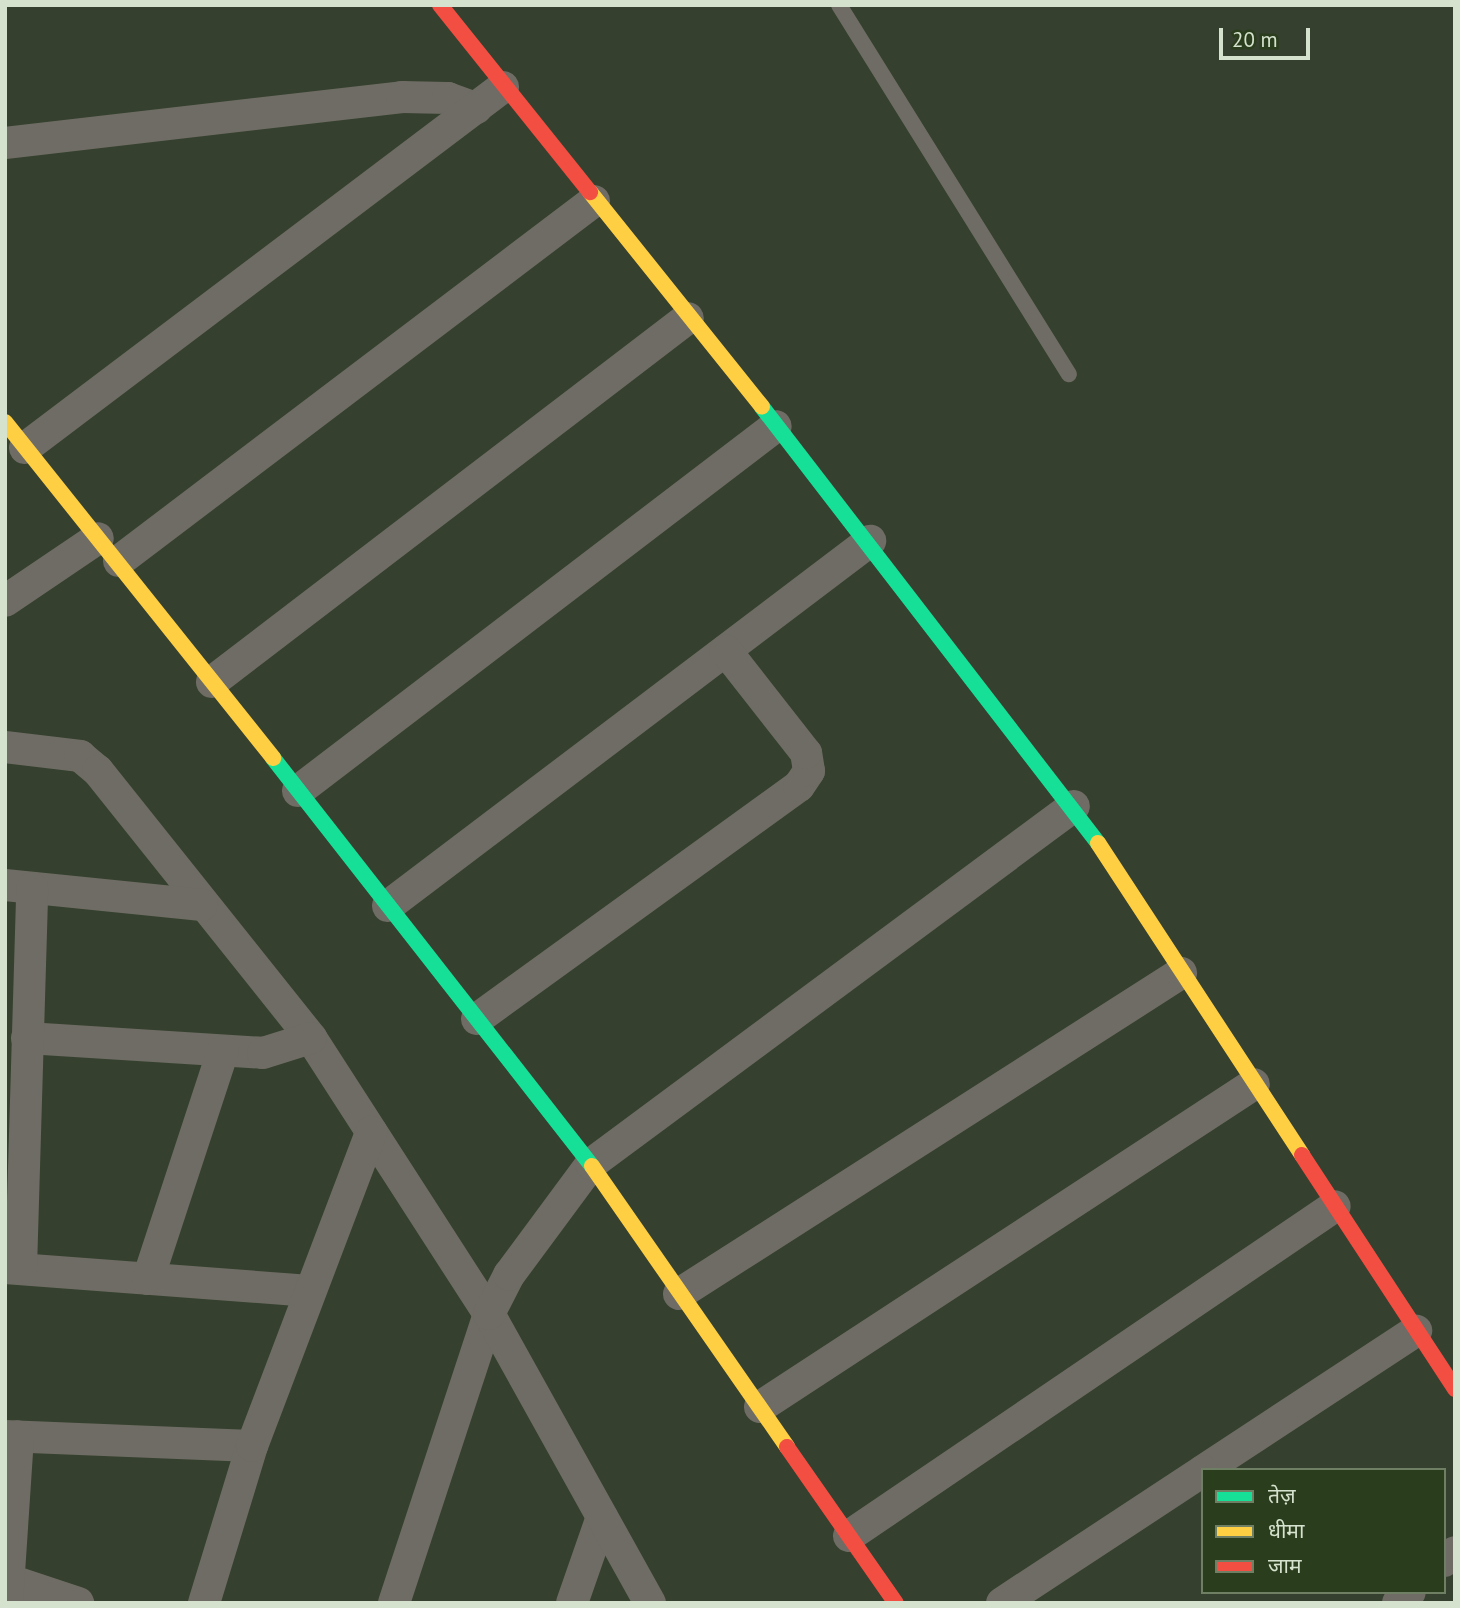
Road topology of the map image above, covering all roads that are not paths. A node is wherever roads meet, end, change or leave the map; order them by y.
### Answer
1 (440, 5) edge
2 (839, 5) edge
3 (503, 87) junction
4 (475, 108) junction
5 (5, 143) edge
6 (594, 201) junction
7 (688, 318) junction
8 (1069, 374) dead end
9 (5, 422) edge
10 (776, 426) junction
11 (25, 448) junction
12 (98, 538) junction
13 (870, 541) junction
14 (120, 561) junction
15 (5, 601) edge
16 (726, 651) junction
17 (212, 682) junction
18 (5, 747) edge
19 (298, 791) junction
20 (1074, 806) junction
21 (19, 887) edge
22 (202, 905) junction
23 (388, 906) junction
24 (1181, 973) junction
25 (477, 1019) junction
26 (27, 1038) junction
27 (311, 1038) junction
28 (223, 1051) junction
29 (1254, 1084) junction
30 (372, 1132) junction
31 (591, 1164) junction
32 (1335, 1206) junction
33 (13, 1269) edge
34 (148, 1279) junction
35 (310, 1291) junction
36 (679, 1294) junction
37 (489, 1314) junction
38 (1416, 1331) junction
39 (1455, 1389) edge
40 (760, 1407) junction
41 (11, 1436) edge
42 (252, 1446) junction
43 (1206, 1468) edge
44 (1201, 1471) edge
45 (602, 1517) junction
46 (849, 1536) junction
47 (8, 1592) edge
48 (78, 1603) edge
49 (204, 1603) edge
50 (394, 1603) edge
51 (572, 1603) edge
52 (650, 1603) edge
53 (896, 1603) edge
54 (1002, 1603) edge

1 - 3 street
2 - 8 lane
3 - 4 street
3 - 6 street
4 - 5 street
4 - 11 street
6 - 7 street
6 - 14 street
7 - 10 street
7 - 17 street
9 - 11 street
10 - 13 street
10 - 19 street
11 - 12 street
12 - 14 street
12 - 15 street
13 - 16 street
13 - 20 street
14 - 17 street
16 - 23 street
16 - 25 street
17 - 19 street
18 - 22 street
19 - 23 street
20 - 24 street
20 - 31 street
21 - 22 street
21 - 26 street
22 - 27 street
23 - 25 street
24 - 29 street
24 - 36 street
25 - 31 street
26 - 28 street
26 - 33 street
27 - 28 street
27 - 30 street
28 - 34 street
29 - 32 street
29 - 40 street
30 - 35 street
30 - 37 street
31 - 36 street
31 - 37 street
32 - 38 street
32 - 46 street
33 - 34 street
34 - 35 street
35 - 42 street
36 - 40 street
37 - 45 street
37 - 50 street
38 - 39 street
38 - 43 street
40 - 46 street
41 - 42 street
41 - 47 street
42 - 49 street
44 - 54 street
45 - 51 street
45 - 52 street
46 - 53 street
47 - 48 street

